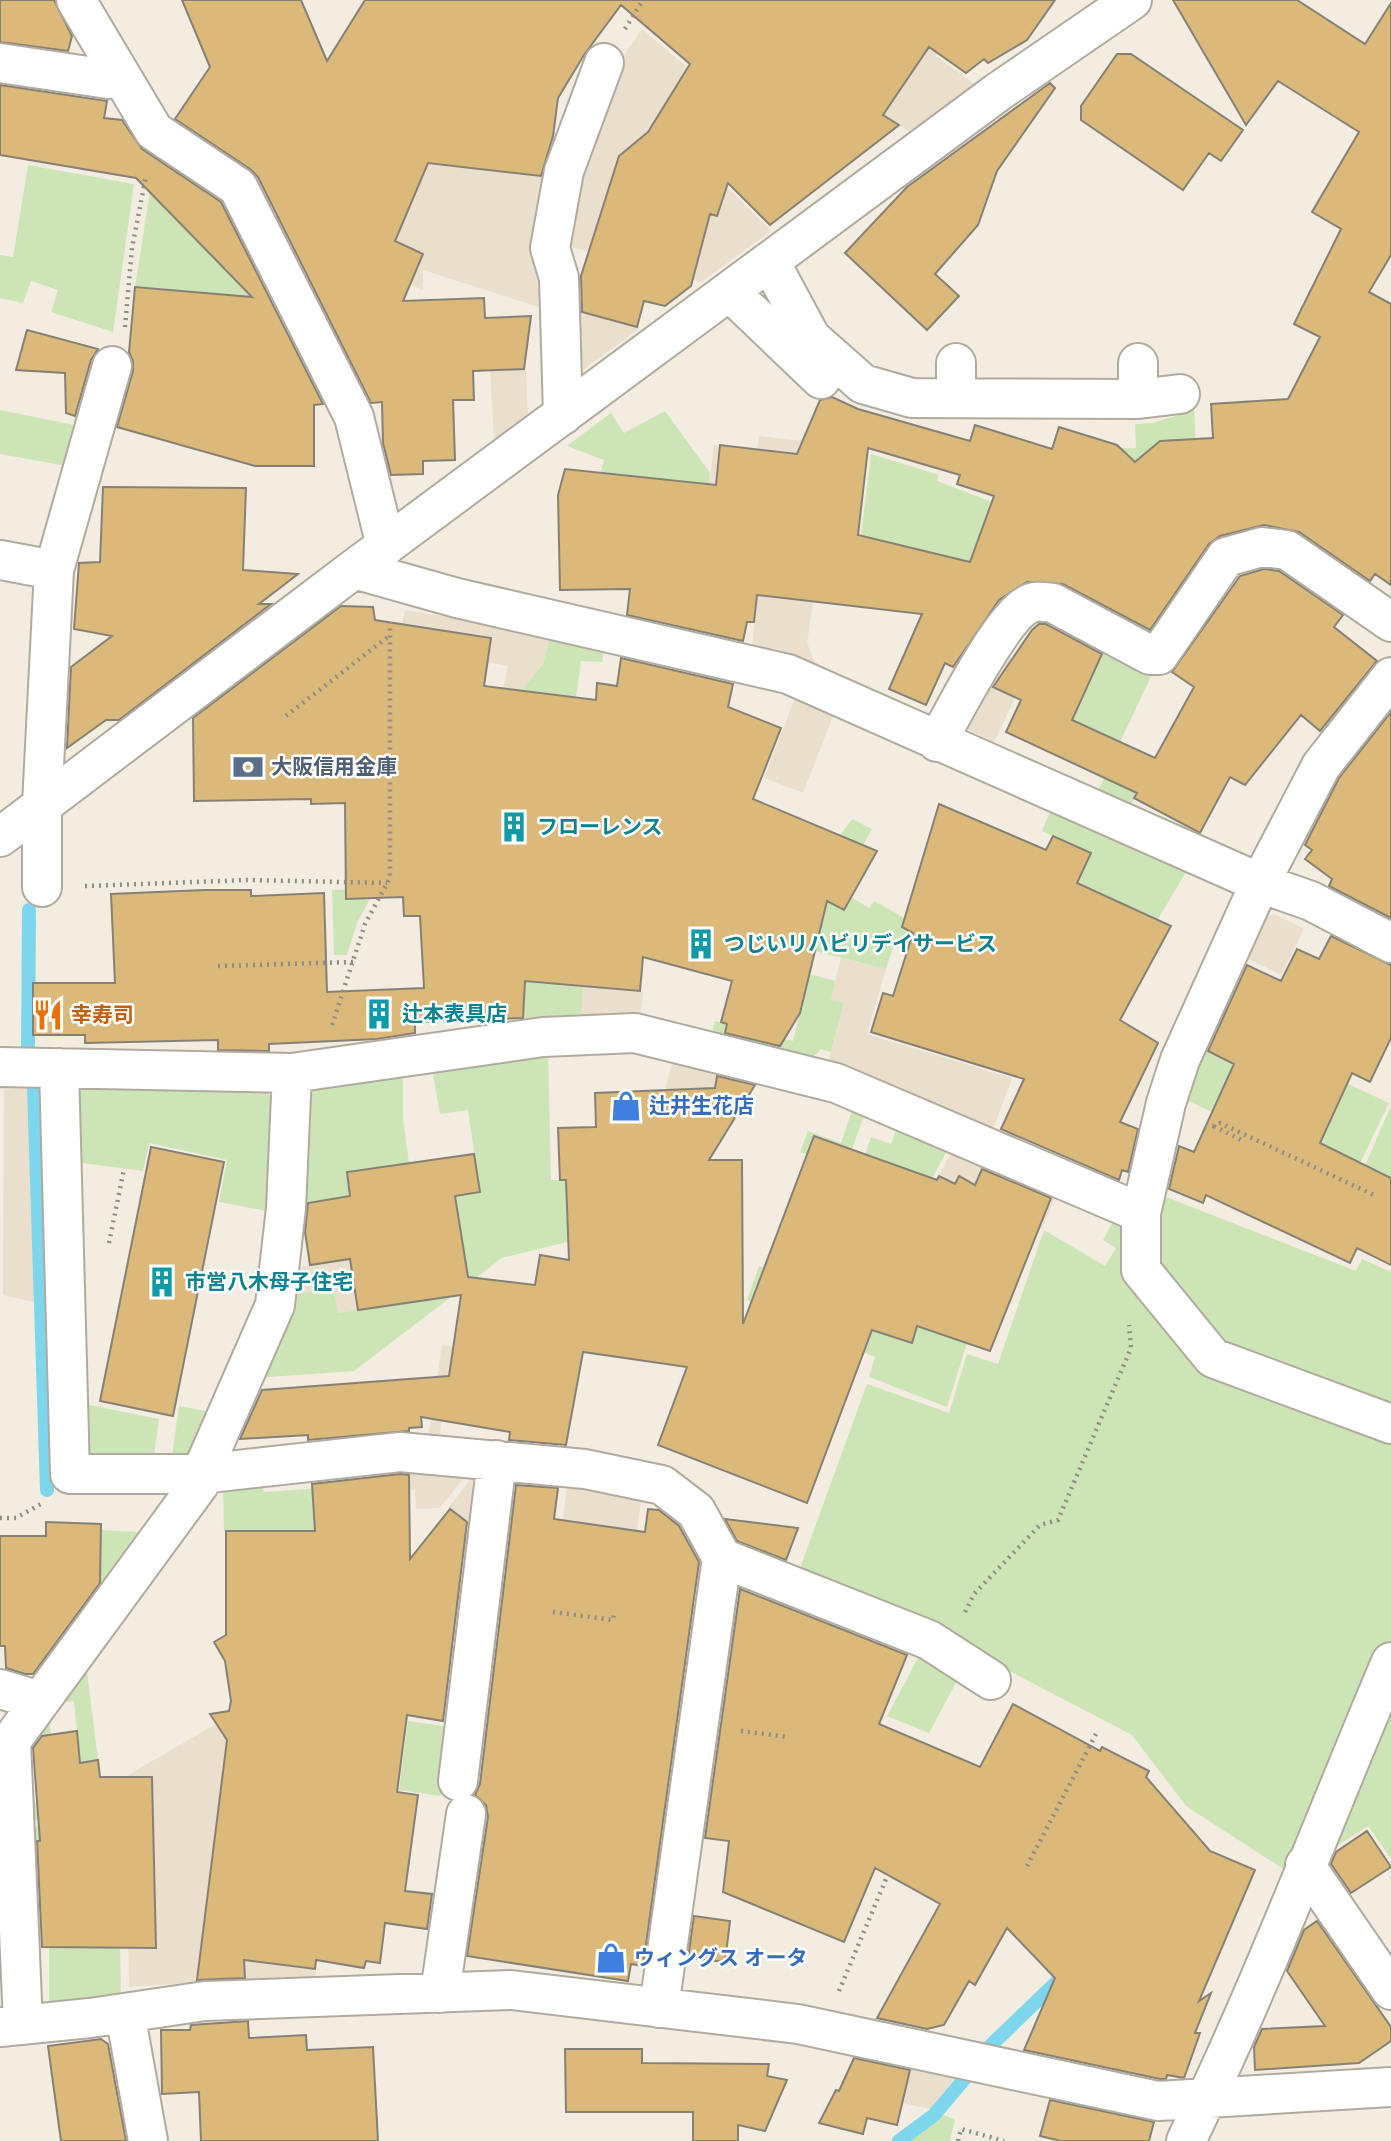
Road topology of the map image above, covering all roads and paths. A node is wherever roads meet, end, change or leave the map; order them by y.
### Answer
1 (76, 0) edge
2 (1132, 0) edge
3 (0, 63) edge
4 (604, 63) dead end
5 (108, 79) dead end
6 (154, 131) junction
7 (770, 262) junction
8 (730, 292) junction
9 (112, 366) joint
10 (1180, 394) dead end
11 (880, 413) dead end
12 (563, 415) junction
13 (0, 560) edge
14 (377, 565) junction
15 (54, 570) junction
16 (1391, 622) edge
17 (390, 636) junction
18 (1391, 677) edge
19 (286, 716) dead end
20 (937, 742) junction
21 (43, 805) junction
22 (0, 837) edge
23 (387, 883) junction
24 (1260, 883) junction
25 (42, 887) joint
26 (1391, 943) edge
27 (353, 962) junction
28 (218, 965) dead end
29 (0, 1067) edge
30 (59, 1068) junction
31 (305, 1071) junction
32 (1166, 1102) junction
33 (1213, 1126) junction
34 (1243, 1141) dead end
35 (1376, 1196) dead end
36 (1141, 1213) junction
37 (1128, 1311) dead end
38 (1391, 1424) edge
39 (497, 1460) junction
40 (201, 1474) junction
41 (722, 1558) junction
42 (553, 1612) dead end
43 (614, 1613) dead end
44 (944, 1650) junction
45 (1391, 1662) edge
46 (991, 1680) dead end
47 (0, 1689) edge
48 (40, 1701) junction
49 (1096, 1734) dead end
50 (1305, 1865) junction
51 (1027, 1866) dead end
52 (886, 1879) dead end
53 (1391, 1990) edge
54 (440, 1993) junction
55 (659, 2008) junction
56 (125, 2013) junction
57 (11, 2026) edge
58 (823, 2030) junction
59 (1391, 2087) edge
60 (1206, 2099) junction
61 (148, 2141) edge
62 (958, 2141) edge
63 (1004, 2141) edge
64 (1186, 2141) edge

1 - 6 street
2 - 7 street
3 - 5 street
4 - 12 street
6 - 9 path
6 - 14 street
7 - 8 street
7 - 10 street
8 - 11 street
8 - 12 street
9 - 15 street
12 - 14 street
13 - 15 street
14 - 17 path
14 - 20 street
14 - 21 street
15 - 21 street
16 - 20 street
17 - 19 path
17 - 23 path
18 - 24 street
20 - 24 street
21 - 22 street
21 - 25 street
23 - 25 path
23 - 27 path
24 - 26 street
24 - 32 street
27 - 28 path
27 - 31 path
29 - 30 street
30 - 31 street
30 - 40 street
31 - 36 street
31 - 40 street
32 - 33 path
32 - 36 street
33 - 34 path
33 - 35 path
36 - 38 street
37 - 44 path
39 - 40 street
39 - 41 street
39 - 54 street
40 - 48 street
41 - 44 street
41 - 55 street
42 - 43 path
44 - 46 street
45 - 50 street
47 - 48 street
48 - 57 street
49 - 51 path
50 - 53 street
50 - 60 street
52 - 58 path
54 - 55 street
54 - 56 street
55 - 58 street
56 - 57 street
56 - 61 street
58 - 60 street
59 - 60 street
60 - 64 street
62 - 63 path

